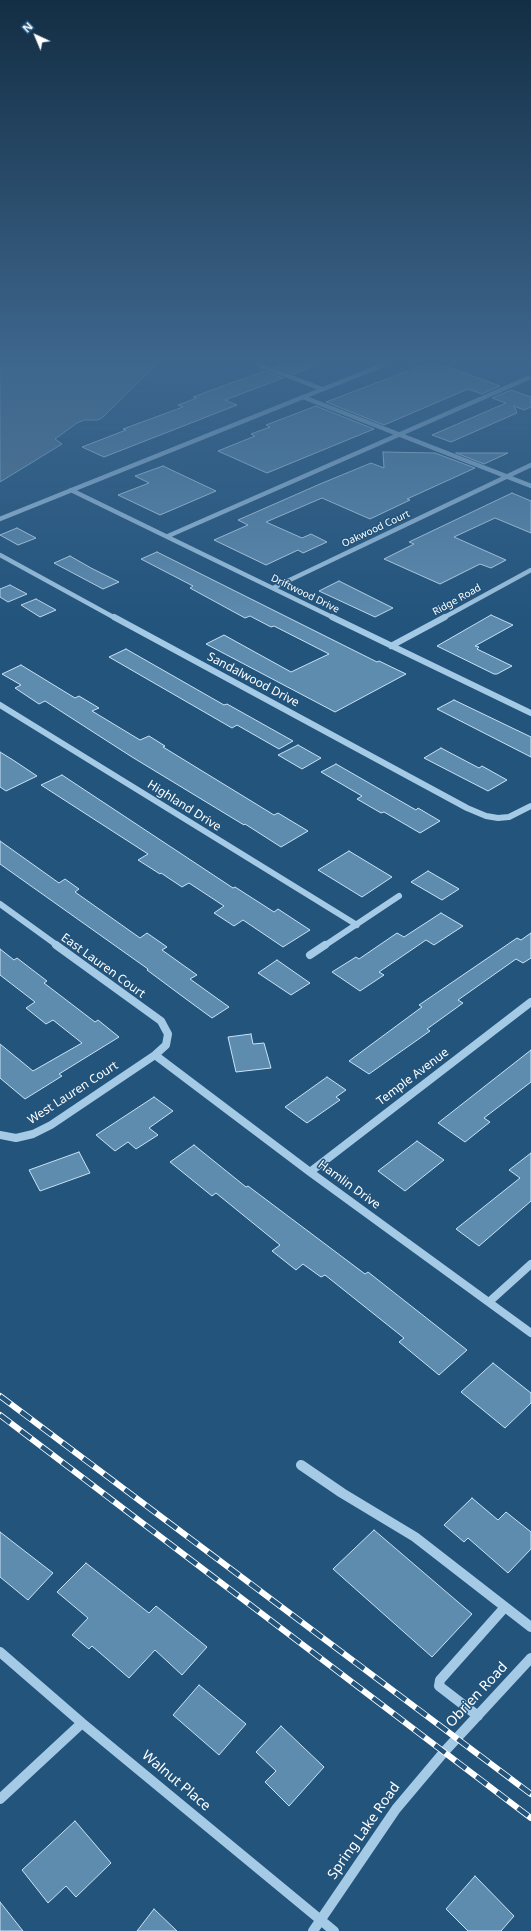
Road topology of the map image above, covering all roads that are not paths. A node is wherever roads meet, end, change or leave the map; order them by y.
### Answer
1 (158, 455) edge
2 (354, 455) edge
3 (452, 455) edge
4 (531, 465) edge
5 (507, 476) junction
6 (531, 486) edge
7 (71, 490) junction
8 (0, 520) edge
9 (168, 536) junction
10 (0, 555) edge
11 (531, 570) edge
12 (273, 588) junction
13 (391, 646) junction
14 (0, 705) edge
15 (531, 713) edge
16 (531, 806) edge
17 (399, 896) dead end
18 (0, 904) edge
19 (357, 925) junction
20 (310, 955) dead end
21 (531, 1002) edge
22 (155, 1055) junction
23 (0, 1135) edge
24 (310, 1172) junction
25 (531, 1264) edge
26 (489, 1302) junction
27 (531, 1333) edge
28 (301, 1465) dead end
29 (505, 1607) junction
30 (531, 1627) edge
31 (0, 1652) edge
32 (531, 1658) edge
33 (478, 1716) junction
34 (82, 1723) junction
35 (444, 1752) joint
36 (0, 1799) edge
37 (321, 1920) junction
38 (314, 1931) edge
39 (334, 1931) edge

1 - 7 street
2 - 9 street
3 - 5 street
4 - 5 street, Oakwood Court
5 - 6 street
5 - 12 street, Oakwood Court
7 - 8 street
7 - 9 street, Driftwood Drive
9 - 12 street, Driftwood Drive
10 - 16 street, Sandalwood Drive
11 - 13 street, Ridge Road
12 - 13 street, Driftwood Drive
13 - 15 street, Driftwood Drive
14 - 19 street, Highland Drive
17 - 19 street
18 - 22 street, East Lauren Court
19 - 20 street
21 - 24 street, Temple Avenue
22 - 23 street, West Lauren Court
22 - 24 street, Hamlin Drive
24 - 26 street, Hamlin Drive
25 - 26 street
26 - 27 street, Hamlin Drive
28 - 29 street
29 - 30 street
29 - 33 street
31 - 34 street, Walnut Place
32 - 33 street, Obrien Road
33 - 35 street, Obrien Road
34 - 36 street
34 - 37 street, Walnut Place
35 - 37 street, Spring Lake Road
37 - 38 street, Spring Lake Road
37 - 39 street, Walnut Place

